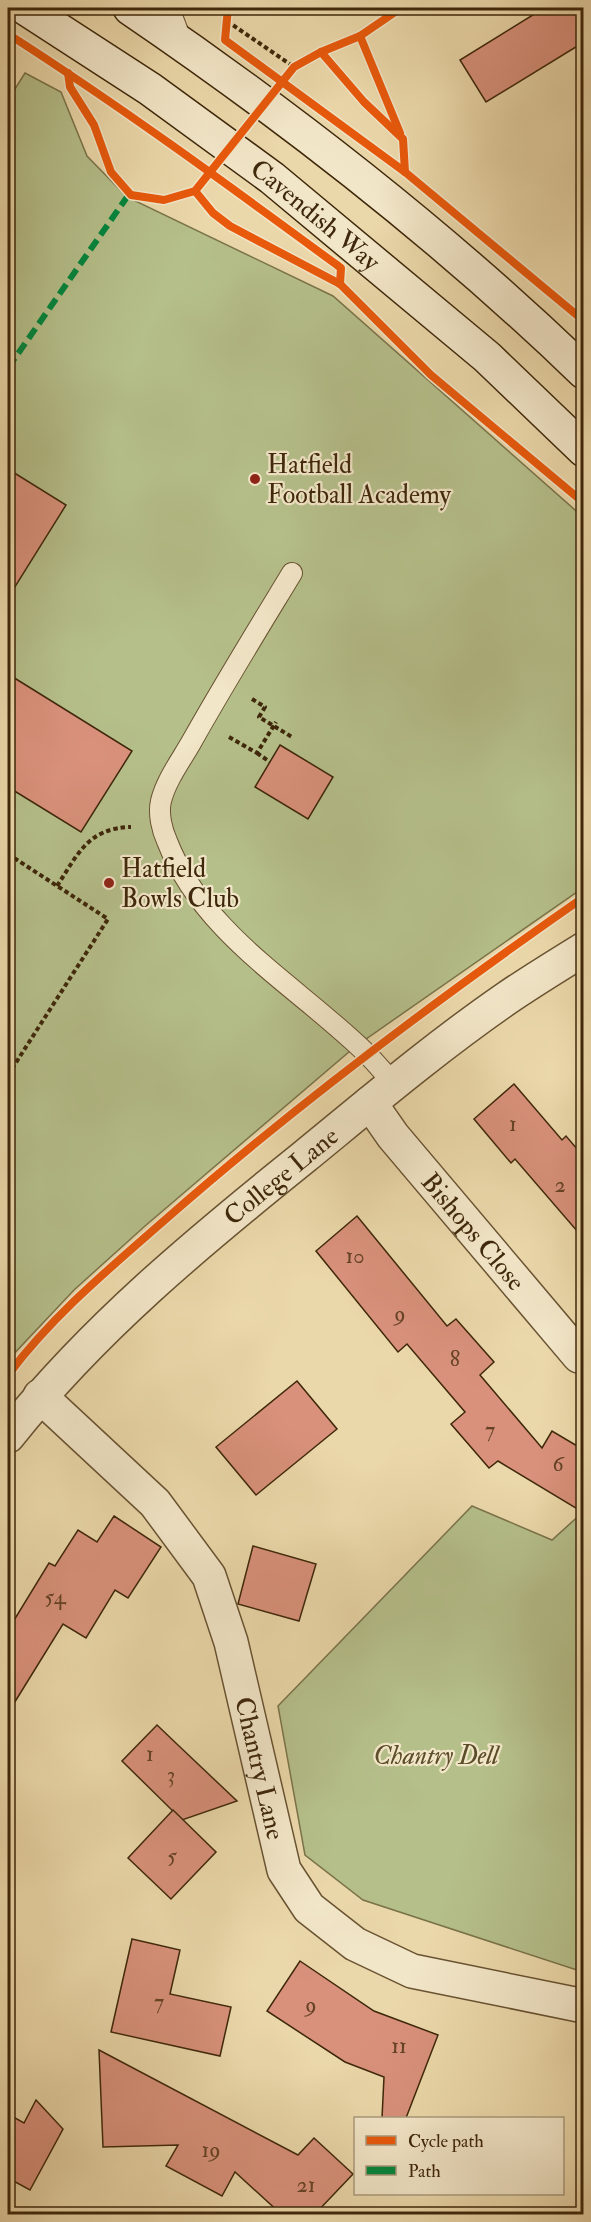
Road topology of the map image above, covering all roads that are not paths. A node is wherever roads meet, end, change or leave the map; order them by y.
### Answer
1 (25, 8) edge
2 (130, 8) edge
3 (169, 8) edge
4 (182, 43) junction
5 (584, 372) edge
6 (584, 450) edge
7 (292, 573) dead end
8 (584, 949) edge
9 (382, 1094) junction
10 (579, 1356) dead end
11 (40, 1396) junction
12 (8, 1436) edge
13 (584, 2006) edge

1 - 6 street, Cavendish Way
2 - 4 street
3 - 4 lane
4 - 5 street
7 - 9 lane
8 - 9 street, College Lane
9 - 10 street, Bishops Close
9 - 11 street, College Lane
11 - 12 street, College Lane
11 - 13 street, Chantry Lane

